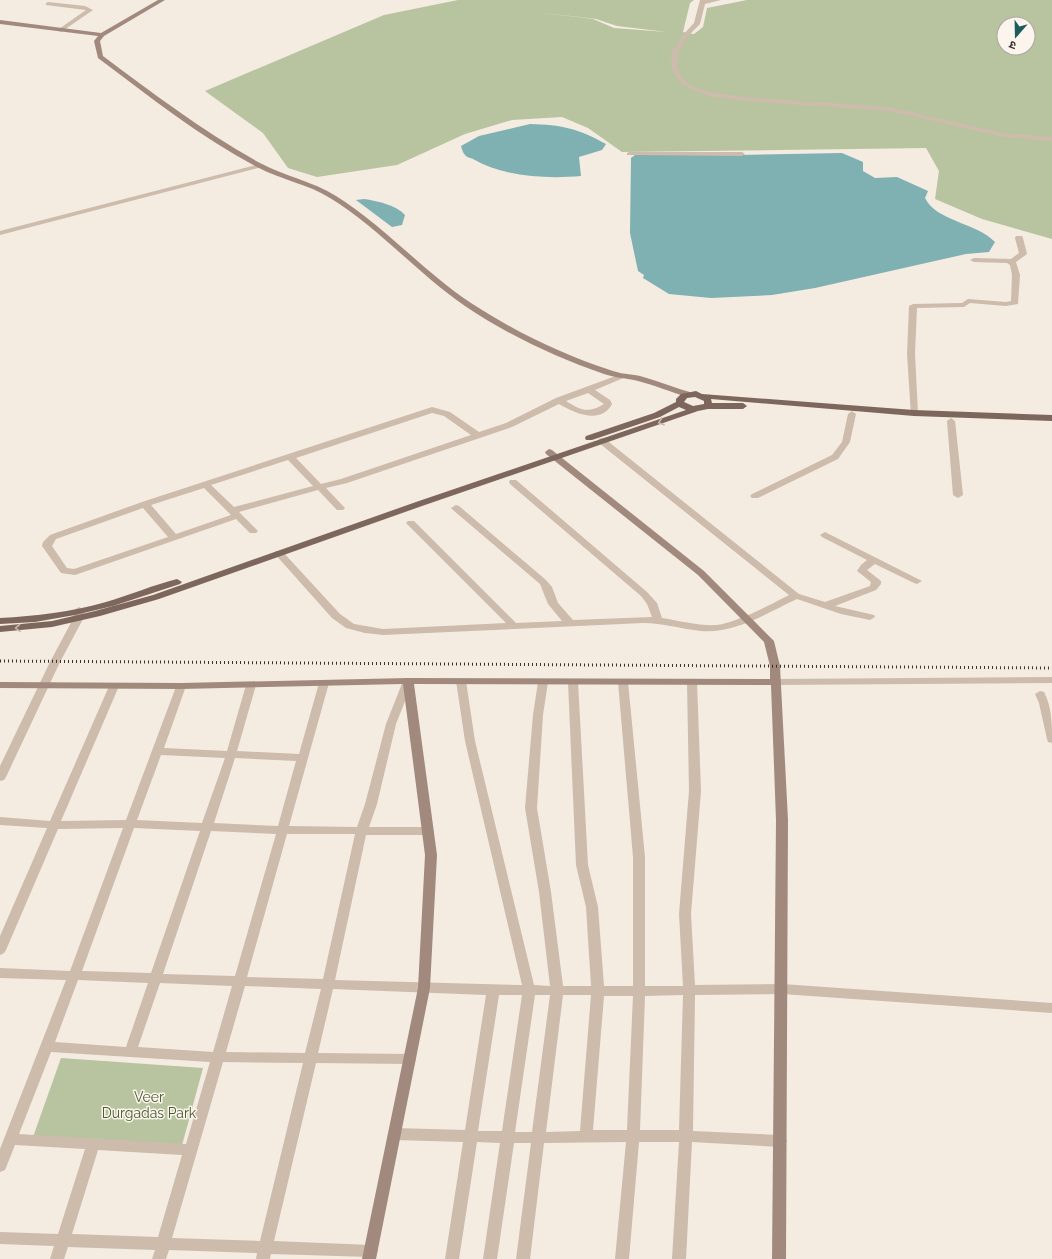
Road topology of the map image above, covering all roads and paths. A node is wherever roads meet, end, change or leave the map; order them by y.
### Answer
1 (162, 0) edge
2 (718, 0) edge
3 (703, 2) edge
4 (48, 4) dead end
5 (0, 22) edge
6 (61, 30) junction
7 (102, 35) junction
8 (1052, 139) edge
9 (628, 154) dead end
10 (742, 154) dead end
11 (260, 166) junction
12 (0, 233) edge
13 (1020, 238) dead end
14 (974, 260) dead end
15 (1012, 262) junction
16 (627, 377) junction
17 (590, 390) junction
18 (690, 395) junction
19 (703, 396) junction
20 (559, 400) junction
21 (680, 401) junction
22 (707, 406) junction
23 (697, 409) junction
24 (914, 413) junction
25 (852, 414) junction
26 (1052, 418) edge
27 (951, 421) junction
28 (1052, 424) edge
29 (477, 435) junction
30 (602, 441) junction
31 (551, 455) junction
32 (289, 456) junction
33 (513, 482) dead end
34 (205, 484) junction
35 (320, 487) junction
36 (958, 495) dead end
37 (755, 496) dead end
38 (145, 504) junction
39 (340, 508) dead end
40 (456, 508) dead end
41 (234, 514) junction
42 (411, 522) dead end
43 (253, 531) dead end
44 (825, 535) dead end
45 (174, 538) junction
46 (279, 553) junction
47 (874, 560) junction
48 (917, 581) dead end
49 (796, 596) junction
50 (825, 606) junction
51 (78, 614) junction
52 (870, 617) dead end
53 (746, 619) junction
54 (658, 620) junction
55 (0, 621) edge
56 (570, 623) junction
57 (513, 625) junction
58 (0, 629) edge
59 (1052, 680) edge
60 (408, 681) junction
61 (461, 681) junction
62 (543, 682) junction
63 (573, 682) junction
64 (623, 682) junction
65 (692, 682) junction
66 (775, 682) junction
67 (324, 683) junction
68 (0, 685) edge
69 (44, 685) junction
70 (251, 685) junction
71 (114, 686) junction
72 (181, 686) junction
73 (1040, 694) dead end
74 (1052, 739) edge
75 (157, 751) junction
76 (231, 755) junction
77 (302, 758) junction
78 (0, 777) edge
79 (0, 821) edge
80 (130, 824) junction
81 (53, 825) junction
82 (206, 828) junction
83 (282, 830) junction
84 (428, 831) junction
85 (361, 832) junction
86 (0, 950) edge
87 (0, 973) edge
88 (74, 976) junction
89 (155, 979) junction
90 (240, 982) junction
91 (328, 984) junction
92 (424, 988) junction
93 (689, 989) junction
94 (782, 989) junction
95 (493, 990) junction
96 (529, 990) junction
97 (557, 990) junction
98 (598, 990) junction
99 (639, 990) junction
100 (1052, 1008) edge
101 (46, 1047) junction
102 (130, 1053) junction
103 (218, 1057) junction
104 (310, 1058) junction
105 (410, 1058) junction
106 (395, 1134) junction
107 (586, 1136) junction
108 (633, 1136) junction
109 (686, 1136) junction
110 (471, 1137) junction
111 (507, 1137) junction
112 (539, 1138) junction
113 (11, 1139) junction
114 (780, 1141) junction
115 (93, 1144) junction
116 (191, 1150) junction
117 (0, 1166) edge
118 (0, 1238) edge
119 (64, 1240) junction
120 (163, 1244) junction
121 (264, 1253) edge
122 (370, 1255) edge
123 (57, 1259) edge
124 (159, 1259) edge
125 (452, 1259) edge
126 (490, 1259) edge
127 (523, 1259) edge
128 (622, 1259) edge
129 (680, 1259) edge
130 (779, 1259) edge

1 - 7 street
2 - 3 street
3 - 8 street
4 - 6 street
5 - 6 street
6 - 7 street
7 - 11 street
9 - 10 street
11 - 12 street
11 - 16 street
13 - 15 street
14 - 15 street
15 - 24 street
16 - 17 street
16 - 18 street
16 - 21 street
17 - 20 street
17 - 20 street
18 - 19 main road
18 - 21 main road
19 - 22 main road
19 - 24 main road
20 - 29 street
21 - 23 main road
21 - 31 main road
22 - 23 main road
22 - 25 main road
23 -> 30 main road
24 - 26 main road
25 - 27 main road
25 - 37 street
27 - 28 main road
27 - 36 street
29 - 32 street
29 - 35 street
30 - 31 main road
30 - 49 street
31 - 46 main road
31 - 51 main road
31 - 53 street
32 - 34 street
32 - 35 street
33 - 54 street
34 - 38 street
34 - 41 street
35 - 39 street
35 - 41 street
38 - 45 street
38 - 45 street
40 - 56 street
41 - 43 street
41 - 45 street
42 - 57 street
44 - 47 street
46 - 51 main road
46 - 57 street
47 - 48 street
47 - 50 street
49 - 50 street
49 - 53 street
50 - 52 street
51 - 55 main road
51 -> 58 main road
51 - 69 street
53 - 54 street
53 - 66 street
54 - 56 street
56 - 57 street
59 - 66 street
60 - 61 street
60 - 67 street
60 - 84 street
60 - 85 street
61 - 62 street
61 - 96 street
62 - 63 street
62 - 97 street
63 - 64 street
63 - 98 street
64 - 65 street
64 - 99 street
65 - 66 street
65 - 93 street
66 - 94 street
67 - 70 street
67 - 77 street
68 - 69 street
69 - 71 street
69 - 78 street
70 - 72 street
70 - 76 street
71 - 72 street
71 - 81 street
72 - 75 street
73 - 74 street
75 - 76 street
75 - 80 street
76 - 77 street
76 - 82 street
77 - 83 street
79 - 81 street
80 - 81 street
80 - 82 street
80 - 88 street
81 - 86 street
82 - 83 street
82 - 89 street
83 - 85 street
83 - 90 street
84 - 85 street
84 - 92 street
85 - 91 street
87 - 88 street
88 - 89 street
88 - 101 street
89 - 90 street
89 - 102 street
90 - 91 street
90 - 103 street
91 - 92 street
91 - 104 street
92 - 95 street
92 - 105 street
93 - 94 street
93 - 99 street
93 - 109 street
94 - 100 street
94 - 114 street
95 - 96 street
95 - 110 street
96 - 97 street
96 - 111 street
97 - 98 street
97 - 112 street
98 - 99 street
98 - 107 street
99 - 108 street
101 - 102 street
101 - 113 street
102 - 103 street
103 - 104 street
103 - 116 street
104 - 105 street
104 - 121 street
105 - 106 street
106 - 110 street
106 - 122 street
107 - 108 street
107 - 112 street
108 - 109 street
108 - 128 street
109 - 114 street
109 - 129 street
110 - 111 street
110 - 125 street
111 - 112 street
111 - 126 street
112 - 127 street
113 - 115 street
113 - 117 street
114 - 130 street
115 - 116 street
115 - 119 street
116 - 120 street
118 - 119 street
119 - 120 street
119 - 123 street
120 - 121 street
120 - 124 street
121 - 122 street

